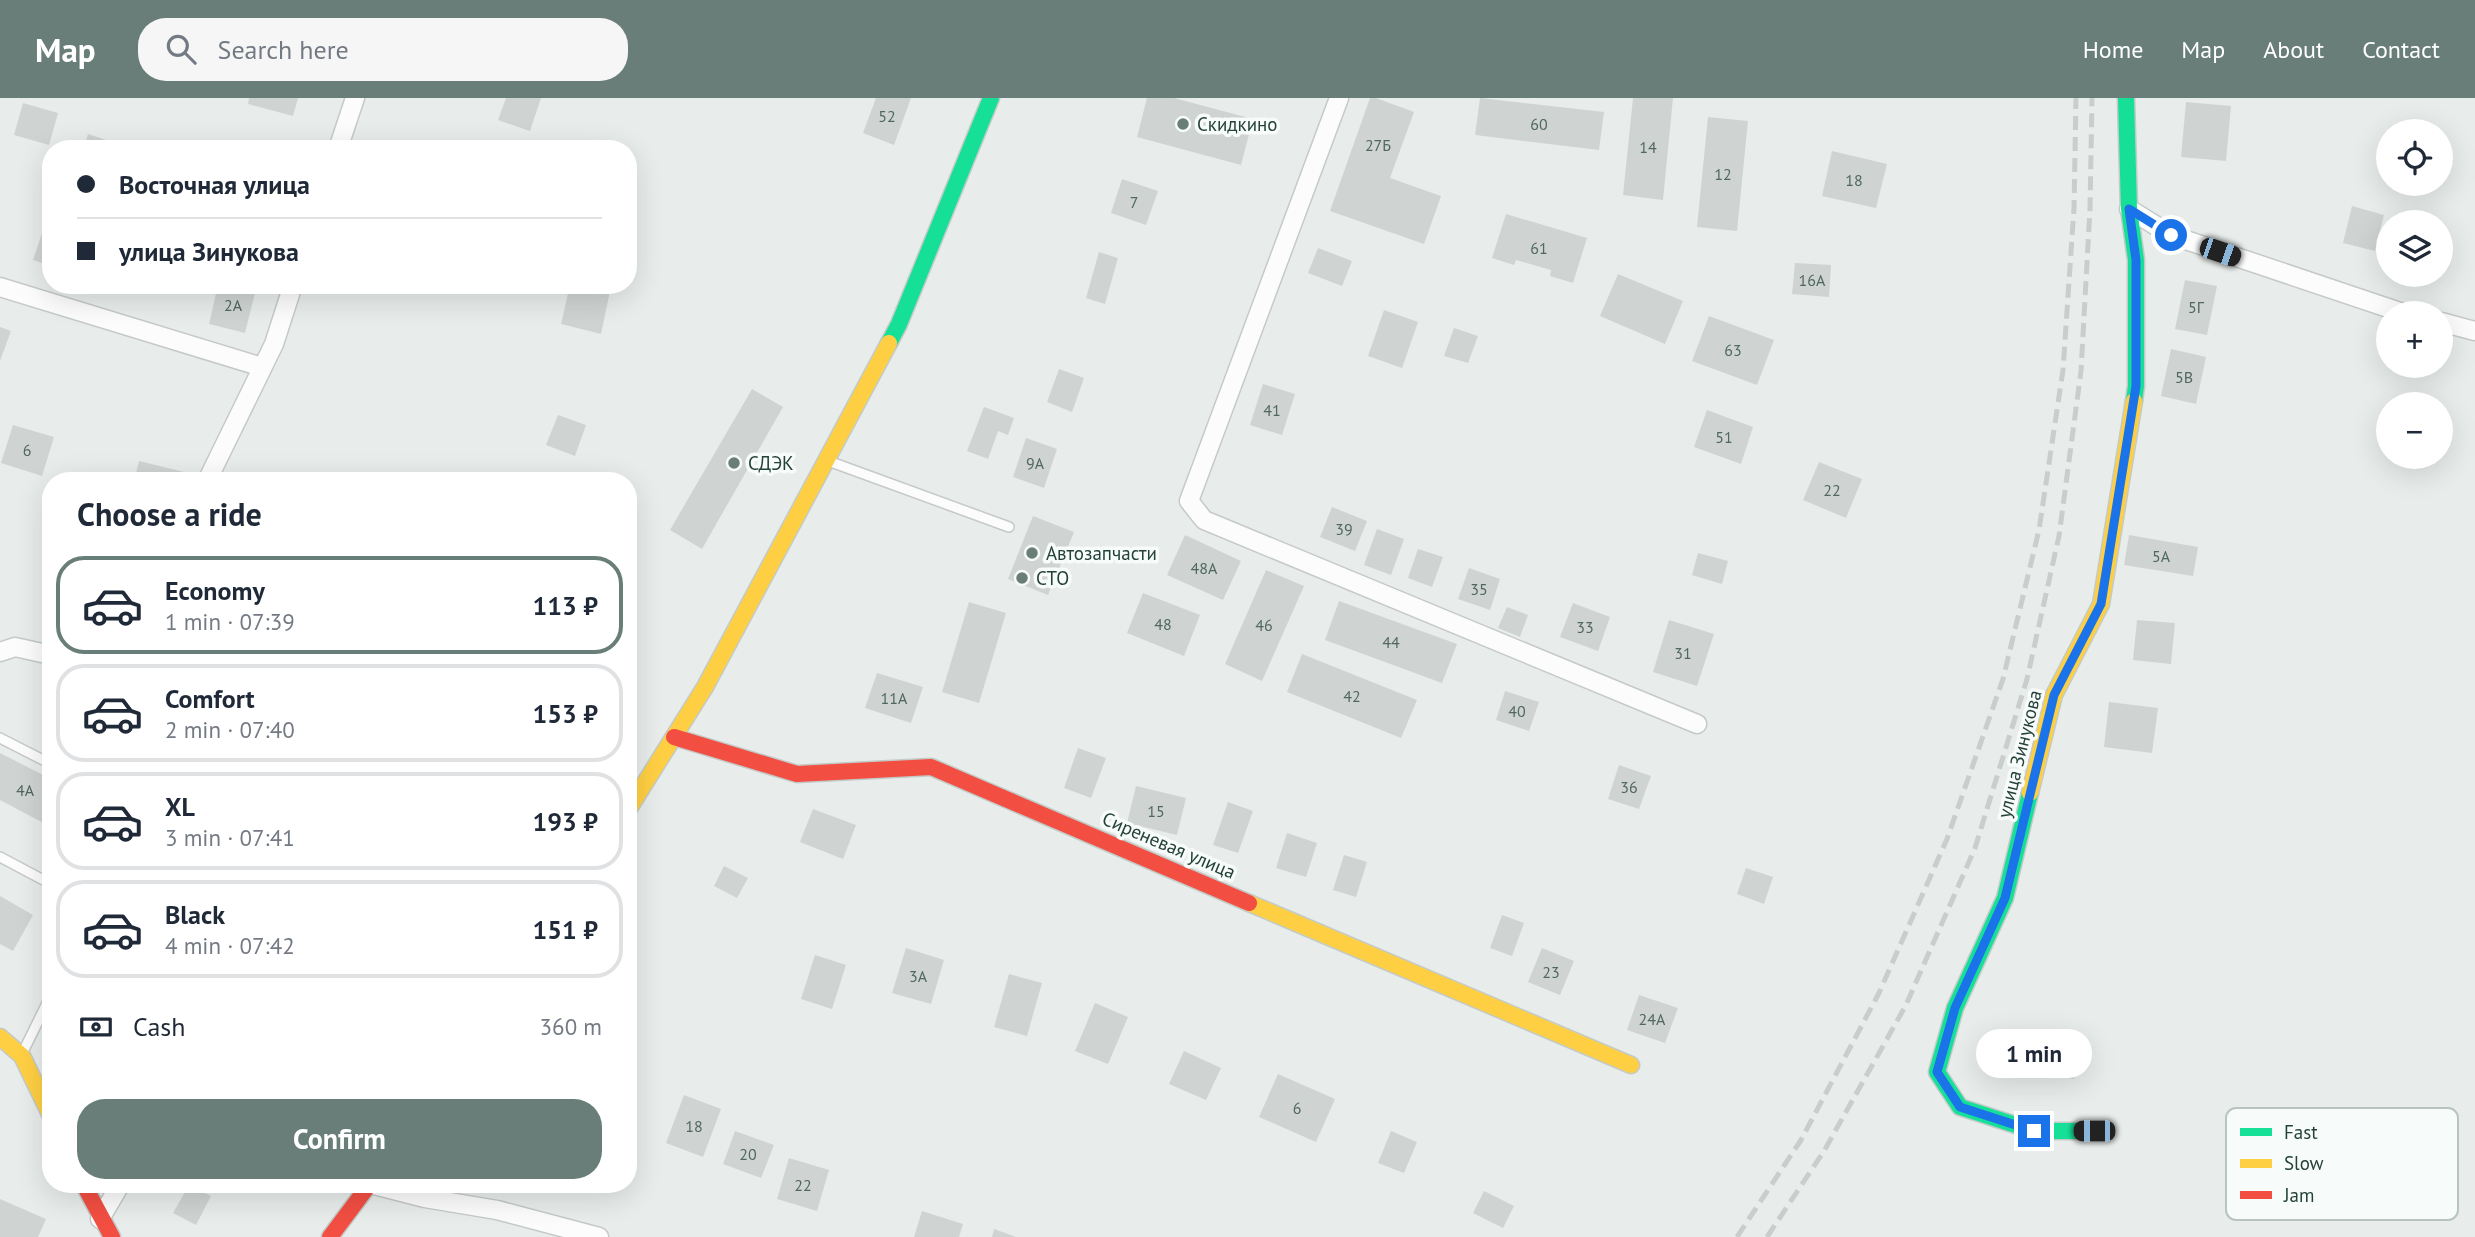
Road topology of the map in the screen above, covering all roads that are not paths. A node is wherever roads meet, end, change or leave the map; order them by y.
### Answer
1 (355, 98) edge
2 (991, 98) edge
3 (1339, 98) edge
4 (2126, 98) edge
5 (341, 140) edge
6 (2129, 209) junction
7 (0, 287) edge
8 (290, 294) edge
9 (2376, 304) edge
10 (2453, 326) edge
11 (2475, 331) edge
12 (262, 367) junction
13 (827, 460) junction
14 (211, 472) edge
15 (1009, 527) dead end
16 (0, 652) edge
17 (42, 653) edge
18 (1697, 724) dead end
19 (674, 737) junction
20 (0, 738) edge
21 (42, 759) edge
22 (637, 796) edge
23 (0, 858) edge
24 (42, 879) edge
25 (42, 1014) edge
26 (0, 1037) edge
27 (22, 1055) junction
28 (1631, 1065) dead end
29 (42, 1097) edge
30 (2094, 1131) dead end
31 (88, 1193) edge
32 (115, 1193) edge
33 (366, 1193) edge
34 (405, 1193) edge
35 (100, 1219) junction
36 (112, 1237) edge
37 (330, 1237) edge
38 (599, 1237) edge

1 - 5 street
2 - 13 street
3 - 18 street
4 - 6 street, улица Зинукова
6 - 9 street
6 - 30 street, улица Зинукова
7 - 12 street
8 - 12 street
10 - 11 street
12 - 14 street
13 - 15 lane
13 - 19 street
16 - 17 street
19 - 22 street
19 - 28 street, Сиреневая улица
20 - 21 lane
23 - 24 lane
25 - 27 lane
26 - 27 street
27 - 29 street
31 - 35 street
32 - 35 street
33 - 37 street
34 - 38 street
35 - 36 street

